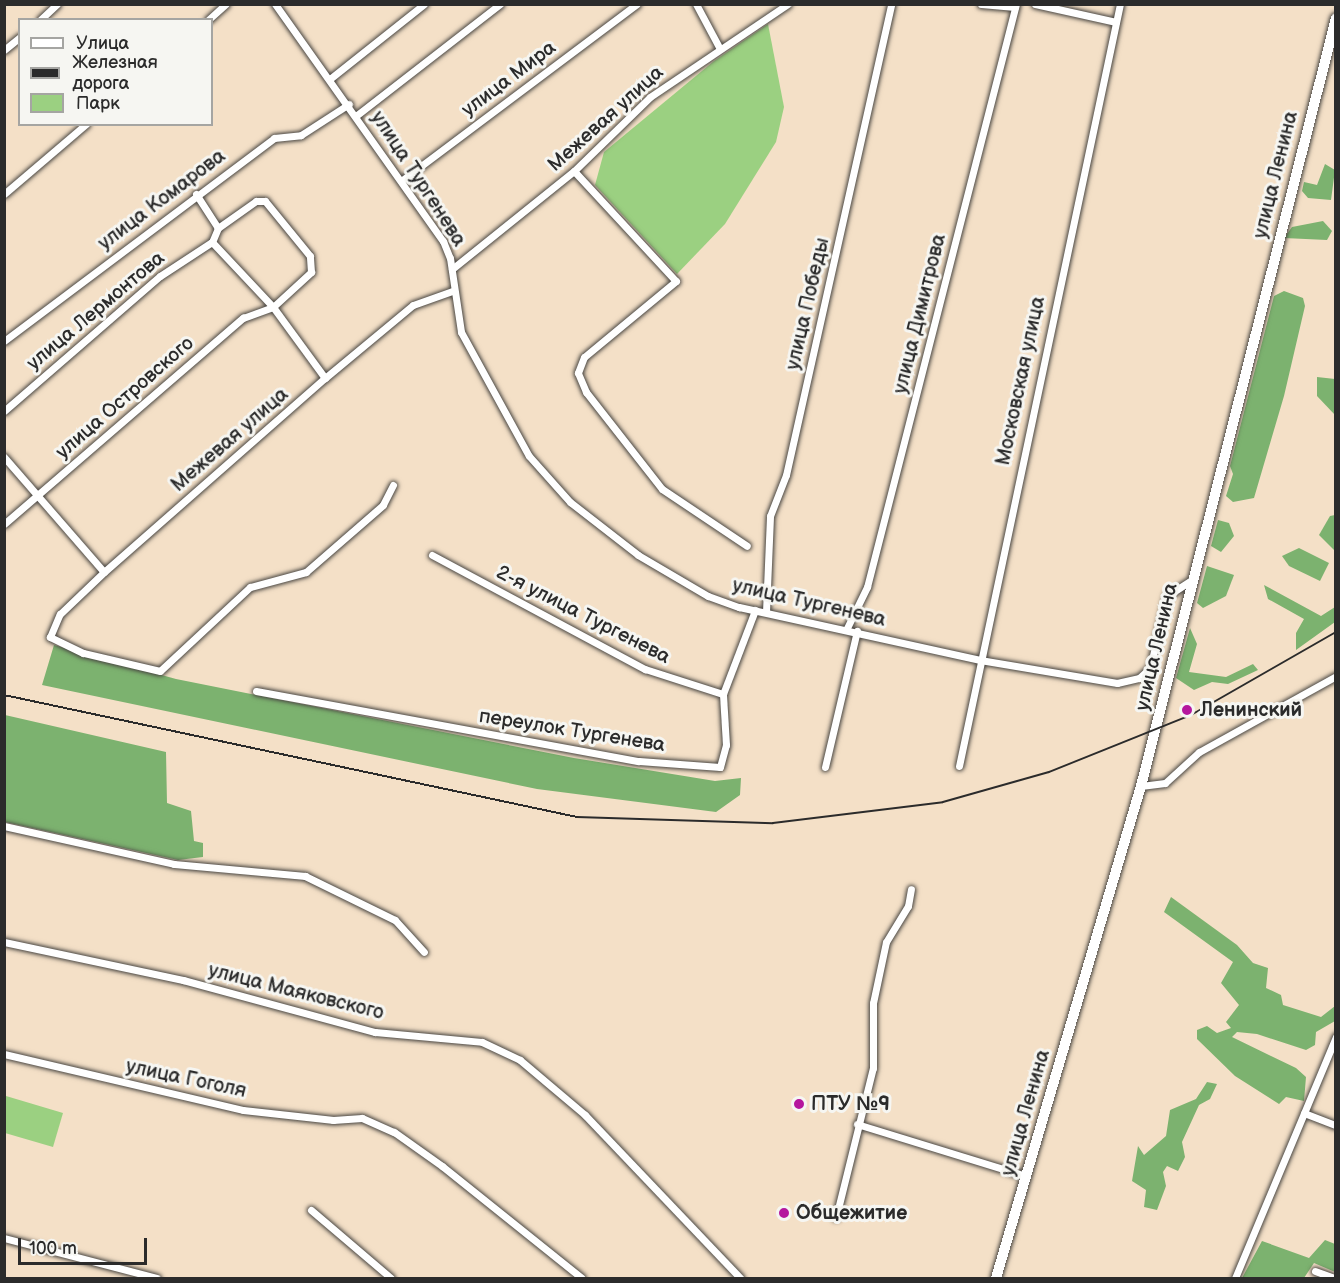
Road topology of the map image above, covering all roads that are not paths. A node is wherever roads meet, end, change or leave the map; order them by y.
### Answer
1 (57, 4) edge
2 (226, 4) edge
3 (275, 4) edge
4 (424, 4) edge
5 (500, 4) edge
6 (637, 4) edge
7 (696, 4) edge
8 (788, 4) edge
9 (891, 4) edge
10 (981, 4) edge
11 (1035, 4) edge
12 (1120, 4) edge
13 (1015, 6) edge
14 (42, 18) edge
15 (210, 18) edge
16 (1335, 18) edge
17 (1116, 22) junction
18 (18, 39) edge
19 (719, 47) junction
20 (4, 50) edge
21 (1324, 61) junction
22 (1335, 64) edge
23 (331, 78) junction
24 (349, 104) junction
25 (357, 115) junction
26 (84, 126) edge
27 (574, 171) junction
28 (401, 181) junction
29 (4, 194) edge
30 (196, 194) junction
31 (218, 228) junction
32 (212, 242) junction
33 (452, 269) junction
34 (452, 291) junction
35 (273, 307) junction
36 (4, 341) edge
37 (325, 378) junction
38 (4, 411) edge
39 (4, 458) edge
40 (393, 485) dead end
41 (37, 495) junction
42 (4, 524) edge
43 (747, 546) dead end
44 (432, 555) dead end
45 (104, 572) junction
46 (1190, 581) junction
47 (755, 610) junction
48 (766, 612) junction
49 (847, 628) junction
50 (857, 631) junction
51 (981, 660) junction
52 (1335, 676) edge
53 (256, 691) dead end
54 (723, 694) junction
55 (959, 766) dead end
56 (825, 767) dead end
57 (1141, 786) junction
58 (4, 825) edge
59 (911, 889) dead end
60 (4, 942) edge
61 (424, 952) dead end
62 (1335, 1036) edge
63 (4, 1054) edge
64 (1304, 1113) junction
65 (857, 1124) junction
66 (1335, 1125) edge
67 (1026, 1176) junction
68 (311, 1210) dead end
69 (836, 1217) dead end
70 (4, 1238) edge
71 (1315, 1271) dead end
72 (157, 1278) edge
73 (391, 1278) edge
74 (582, 1278) edge
75 (740, 1278) edge
76 (996, 1278) edge
77 (1235, 1278) edge
78 (1334, 1278) edge

1 - 14 street
2 - 15 street
3 - 23 street, улица Тургенева
4 - 23 street
5 - 25 street
6 - 28 street, улица Мира
7 - 19 street
8 - 19 street, Межевая улица
9 - 48 street, улица Победы
10 - 13 street
11 - 17 street
12 - 17 street, Московская улица
13 - 49 street, улица Димитрова
16 - 21 main road, улица Ленина
17 - 51 street, Московская улица
18 - 20 street
19 - 27 street, Межевая улица
21 - 22 street
21 - 46 main road, улица Ленина
23 - 24 street, улица Тургенева
24 - 25 street, улица Тургенева
24 - 30 street, улица Комарова
25 - 28 street, улица Тургенева
26 - 29 street
27 - 33 street, Межевая улица
27 - 43 street
28 - 33 street, улица Тургенева
30 - 31 street
30 - 36 street, улица Комарова
31 - 32 street
31 - 35 street
32 - 35 street
32 - 38 street, улица Лермонтова
33 - 34 street, улица Тургенева
34 - 37 street, Межевая улица
34 - 47 street, улица Тургенева
35 - 37 street
35 - 41 street, улица Островского
37 - 45 street, Межевая улица
39 - 41 street
40 - 45 street, Межевая улица
41 - 42 street, улица Островского
41 - 45 street
44 - 54 street, 2-я улица Тургенева
46 - 51 street, улица Тургенева
46 - 57 main road, улица Ленина
47 - 48 street, улица Тургенева
47 - 54 street, переулок Тургенева
48 - 49 street, улица Тургенева
49 - 50 street, улица Тургенева
50 - 51 street, улица Тургенева
50 - 56 street
51 - 55 street, Московская улица
52 - 57 street
53 - 54 street, переулок Тургенева
57 - 67 main road, улица Ленина
58 - 61 street
59 - 65 street
60 - 75 street, улица Маяковского
62 - 64 street
63 - 74 street, улица Гоголя
64 - 66 street
64 - 77 street
65 - 67 street
65 - 69 street
67 - 76 main road, улица Ленина
68 - 73 street
70 - 72 street
71 - 78 street

